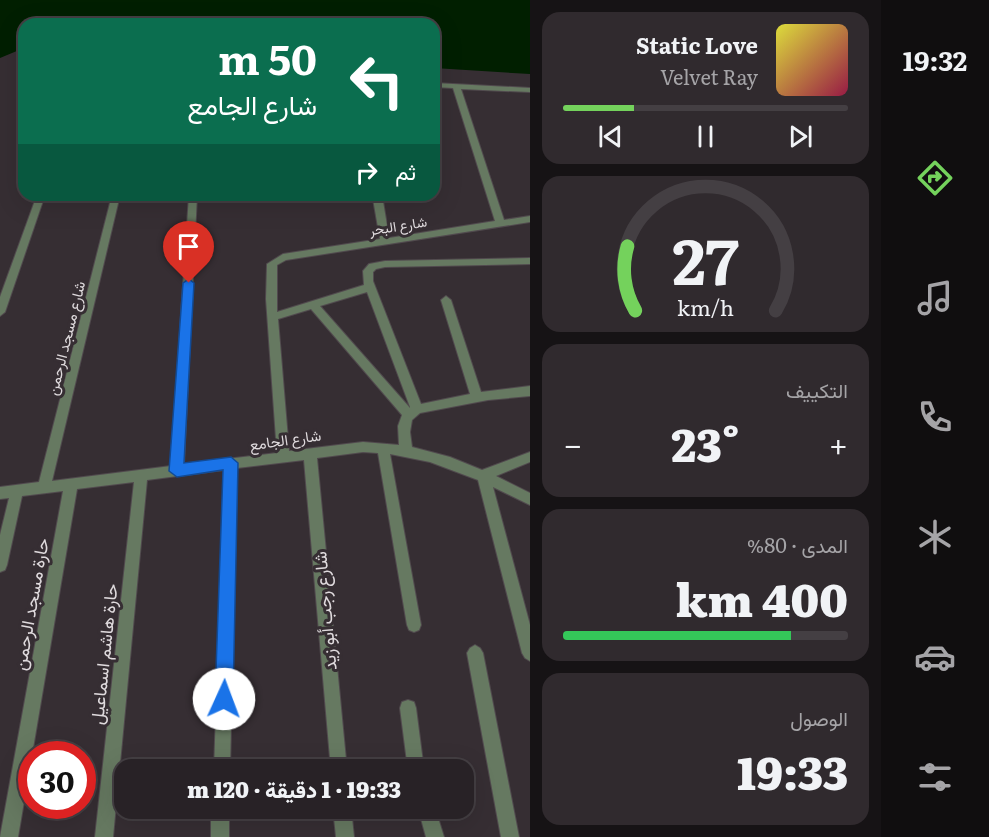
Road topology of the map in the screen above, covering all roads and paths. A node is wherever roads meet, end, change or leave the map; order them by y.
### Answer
1 (440, 85) edge
2 (456, 86) junction
3 (527, 92) edge
4 (39, 201) edge
5 (115, 201) edge
6 (193, 201) edge
7 (378, 201) edge
8 (530, 219) edge
9 (500, 223) junction
10 (385, 240) junction
11 (530, 261) edge
12 (370, 287) junction
13 (446, 300) dead end
14 (313, 304) junction
15 (1, 309) edge
16 (273, 317) junction
17 (530, 391) edge
18 (477, 397) junction
19 (413, 411) junction
20 (383, 448) junction
21 (406, 450) junction
22 (310, 453) junction
23 (283, 456) junction
24 (530, 457) edge
25 (231, 463) junction
26 (177, 471) junction
27 (141, 475) junction
28 (483, 475) junction
29 (71, 484) junction
30 (44, 487) junction
31 (17, 491) junction
32 (0, 493) edge
33 (530, 499) edge
34 (0, 565) edge
35 (414, 625) dead end
36 (475, 653) dead end
37 (530, 653) edge
38 (408, 708) dead end
39 (222, 759) edge
40 (338, 759) edge
41 (415, 759) edge
42 (220, 819) edge
43 (343, 819) edge
44 (429, 819) edge
45 (9, 837) edge
46 (104, 837) edge
47 (219, 837) edge
48 (345, 837) edge
49 (435, 837) edge
50 (510, 837) edge

1 - 2 street
2 - 3 street
2 - 9 street
4 - 15 street
5 - 30 street, شارع مسجد الرحمن
6 - 26 street
7 - 10 street
8 - 9 street, شارع البحر
9 - 10 street, شارع البحر
10 - 16 street, شارع البحر
11 - 12 street
12 - 14 street
12 - 19 street
13 - 18 street
14 - 16 street
14 - 19 street
16 - 23 street
17 - 18 street
18 - 19 street
19 - 21 street
20 - 21 street, شارع الجامع
20 - 22 street, شارع الجامع
20 - 35 street
21 - 28 street, شارع الجامع
22 - 23 street, شارع الجامع
22 - 40 street, شارع رجب أبو زيد
23 - 25 street, شارع الجامع
24 - 28 street
25 - 26 street, شارع الجامع
25 - 39 street
26 - 27 street, شارع الجامع
27 - 29 street, شارع الجامع
27 - 46 street, حارة هاشم اسماعيل
28 - 33 street, شارع الجامع
28 - 37 street
29 - 30 street, شارع الجامع
29 - 45 street, حارة مسجد الرحمن
30 - 31 street, شارع الجامع
31 - 32 street, شارع الجامع
31 - 34 street
36 - 50 street
38 - 41 street
42 - 47 street
43 - 48 street
44 - 49 street

